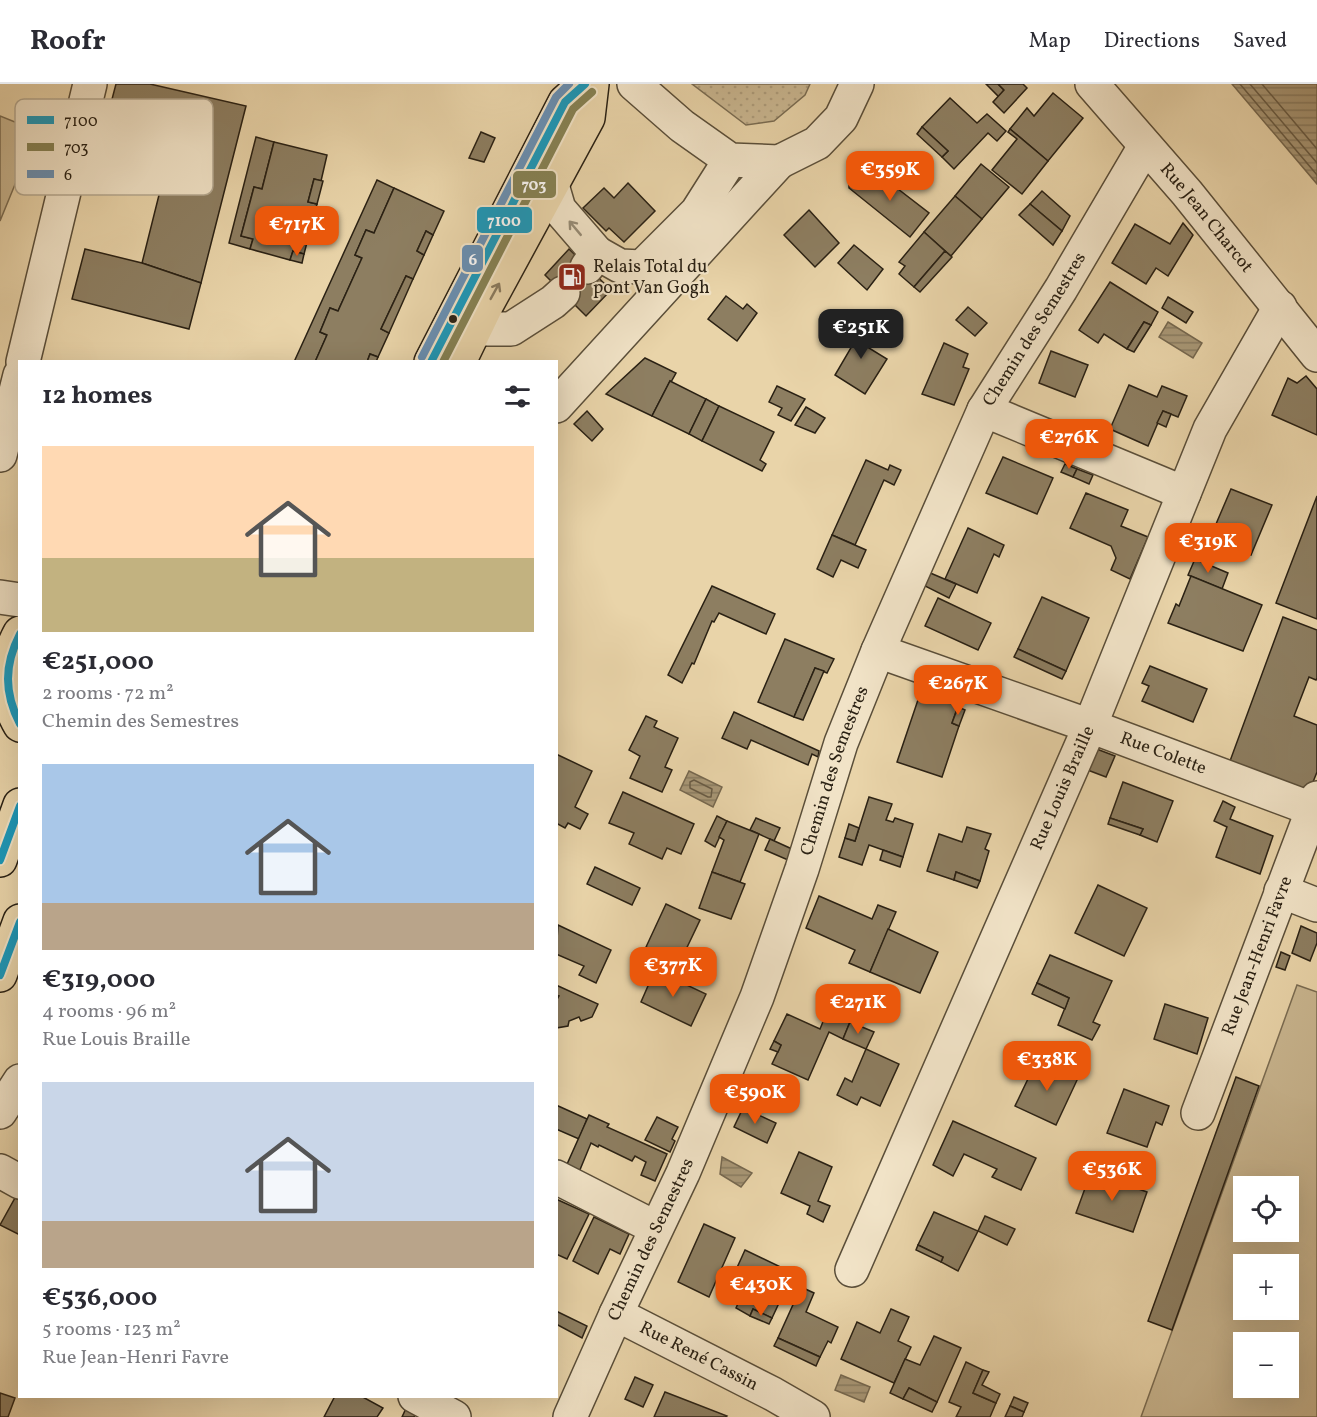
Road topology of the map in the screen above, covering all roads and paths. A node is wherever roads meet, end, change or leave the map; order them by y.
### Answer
1 (90, 84) edge
2 (585, 84) edge
3 (592, 84) edge
4 (634, 84) edge
5 (857, 84) edge
6 (1092, 84) edge
7 (86, 99) edge
8 (1145, 146) junction
9 (730, 160) junction
10 (779, 162) junction
11 (552, 185) junction
12 (63, 195) edge
13 (563, 293) dead end
14 (1280, 307) junction
15 (475, 329) junction
16 (1317, 355) edge
17 (23, 360) edge
18 (431, 360) edge
19 (460, 360) edge
20 (18, 383) edge
21 (558, 404) edge
22 (984, 410) junction
23 (0, 455) edge
24 (1184, 493) junction
25 (0, 597) edge
26 (18, 600) edge
27 (18, 637) edge
28 (878, 651) junction
29 (3, 665) edge
30 (18, 722) edge
31 (1090, 726) junction
32 (1315, 803) edge
33 (18, 810) edge
34 (0, 860) edge
35 (1281, 891) junction
36 (1317, 905) edge
37 (18, 926) edge
38 (0, 975) edge
39 (18, 1084) edge
40 (0, 1112) edge
41 (1198, 1113) dead end
42 (0, 1171) edge
43 (558, 1178) edge
44 (18, 1181) edge
45 (656, 1228) junction
46 (852, 1270) dead end
47 (616, 1314) junction
48 (419, 1398) edge
49 (454, 1417) edge
50 (570, 1417) edge
51 (813, 1417) edge

1 - 7 street
2 - 18 main road
3 - 11 main road
4 - 9 street
5 - 10 street
6 - 8 street, Rue Jean Charcot
8 - 14 street, Rue Jean Charcot
8 - 22 street, Chemin des Semestres
9 - 10 street
9 -> 11 street
10 - 21 street
15 -> 11 main road
12 - 17 street
13 - 15 street
14 - 16 street, Rue Jean Charcot
14 - 24 street, Rue Louis Braille
15 - 19 main road
20 - 23 street
22 - 24 street
22 - 28 street, Chemin des Semestres
24 - 31 street, Rue Louis Braille
25 - 26 street
27 - 29 main road
28 - 31 street, Rue Colette
28 - 45 street, Chemin des Semestres
29 - 30 main road
31 - 32 street, Rue Colette
31 - 46 street, Rue Louis Braille
32 - 35 street, Rue Jean-Henri Favre
33 - 34 main road
35 - 36 street
35 - 41 street, Rue Jean-Henri Favre
37 - 38 main road
39 - 40 street
42 - 44 street
43 - 45 street
45 - 47 street, Chemin des Semestres
47 - 50 street, Chemin des Semestres
47 - 51 street, Rue René Cassin
48 - 49 street

